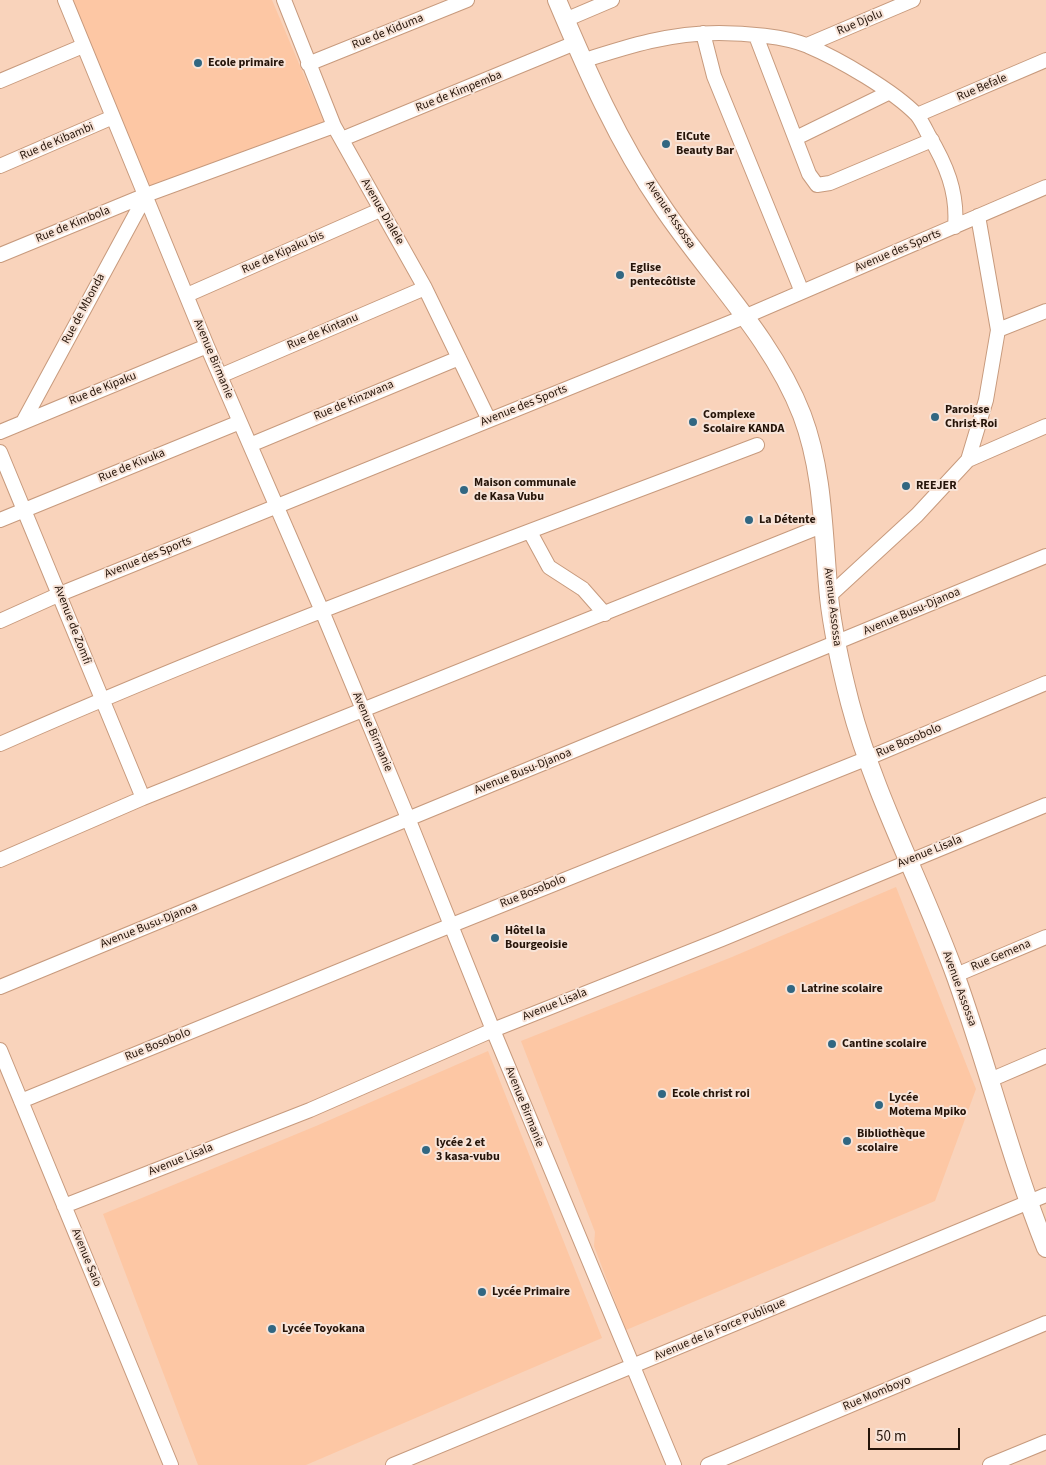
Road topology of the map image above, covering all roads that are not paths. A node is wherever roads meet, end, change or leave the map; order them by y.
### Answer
1 (65, 0) edge
2 (284, 0) edge
3 (467, 0) edge
4 (557, 0) edge
5 (612, 0) edge
6 (913, 0) edge
7 (565, 20) junction
8 (703, 33) junction
9 (756, 36) junction
10 (575, 43) junction
11 (807, 45) junction
12 (83, 46) junction
13 (1046, 60) edge
14 (582, 61) junction
15 (308, 64) junction
16 (0, 81) edge
17 (888, 92) junction
18 (917, 116) junction
19 (113, 118) junction
20 (334, 126) junction
21 (796, 138) junction
22 (342, 140) junction
23 (932, 140) junction
24 (0, 166) edge
25 (1046, 187) edge
26 (146, 195) junction
27 (380, 210) junction
28 (978, 216) junction
29 (955, 227) junction
30 (0, 255) edge
31 (425, 288) junction
32 (802, 292) junction
33 (187, 295) junction
34 (1046, 311) edge
35 (744, 317) junction
36 (998, 330) junction
37 (206, 346) junction
38 (459, 358) junction
39 (220, 376) junction
40 (489, 420) junction
41 (23, 422) junction
42 (240, 422) junction
43 (1046, 426) edge
44 (0, 432) edge
45 (250, 445) junction
46 (757, 446) dead end
47 (0, 452) edge
48 (968, 460) junction
49 (277, 506) junction
50 (24, 510) junction
51 (0, 520) edge
52 (824, 525) junction
53 (530, 532) junction
54 (1046, 556) edge
55 (60, 594) junction
56 (829, 596) junction
57 (322, 611) junction
58 (605, 614) junction
59 (0, 621) edge
60 (836, 644) junction
61 (1046, 683) edge
62 (101, 699) junction
63 (362, 710) junction
64 (0, 744) edge
65 (868, 758) junction
66 (143, 798) junction
67 (1046, 805) edge
68 (408, 818) junction
69 (0, 860) edge
70 (908, 860) junction
71 (452, 925) junction
72 (1046, 937) edge
73 (956, 975) junction
74 (0, 987) edge
75 (493, 1030) junction
76 (0, 1050) edge
77 (1046, 1056) edge
78 (990, 1080) junction
79 (21, 1101) junction
80 (1046, 1195) edge
81 (1028, 1202) junction
82 (64, 1206) junction
83 (1046, 1248) edge
84 (1046, 1323) edge
85 (632, 1367) junction
86 (1046, 1442) edge
87 (171, 1465) edge
88 (393, 1465) edge
89 (674, 1465) edge
90 (708, 1465) edge
91 (990, 1465) edge

1 - 12 street, Avenue Birmanie
2 - 15 street, Avenue Dialele
3 - 15 street, Rue de Kiduma
4 - 7 main road, Avenue Assossa
5 - 7 street
6 - 11 street, Rue Djolu
7 - 10 main road, Avenue Assossa
8 - 9 street
8 - 14 street
8 - 32 street
9 - 11 street
9 - 21 street
10 - 14 main road, Avenue Assossa
10 - 22 street, Rue de Kimpemba
11 - 17 street
12 - 16 street
12 - 19 street, Avenue Birmanie
13 - 18 street, Rue Befale
14 - 35 main road, Avenue Assossa
15 - 20 street, Avenue Dialele
17 - 18 street
17 - 21 street
18 - 23 street
19 - 24 street, Rue de Kibambi
19 - 26 street, Avenue Birmanie
20 - 22 street, Avenue Dialele
20 - 26 street
21 - 23 street
22 - 27 street, Avenue Dialele
23 - 29 street
25 - 28 street, Avenue des Sports
26 - 30 street, Rue de Kimbola
26 - 33 street, Avenue Birmanie
26 - 41 street, Rue de Mbonda
27 - 31 street, Avenue Dialele
27 - 33 street, Rue de Kipaku bis
28 - 29 street, Avenue des Sports
28 - 36 street
29 - 32 street, Avenue des Sports
31 - 38 street, Avenue Dialele
31 - 39 street, Rue de Kintanu
32 - 35 street, Avenue des Sports
33 - 37 street, Avenue Birmanie
34 - 36 street
35 - 40 street, Avenue des Sports
35 - 52 main road, Avenue Assossa
36 - 48 street
37 - 39 street, Avenue Birmanie
37 - 41 street, Rue de Kipaku
38 - 40 street, Avenue Dialele
38 - 45 street, Rue de Kinzwana
39 - 42 street, Avenue Birmanie
40 - 49 street, Avenue des Sports
41 - 44 street, Rue de Kipaku
42 - 45 street, Avenue Birmanie
42 - 50 street, Rue de Kivuka
43 - 48 street
45 - 49 street, Avenue Birmanie
46 - 53 street
47 - 50 street, Avenue de Zomfi
48 - 56 street
49 - 55 street, Avenue des Sports
49 - 57 street, Avenue Birmanie
50 - 51 street, Rue de Kivuka
50 - 55 street, Avenue de Zomfi
52 - 56 main road, Avenue Assossa
52 - 58 street
53 - 57 street
53 - 58 street
54 - 60 street, Avenue Busu-Djanoa
55 - 59 street, Avenue des Sports
55 - 62 street, Avenue de Zomfi
56 - 60 main road, Avenue Assossa
57 - 62 street
57 - 63 street, Avenue Birmanie
58 - 63 street
60 - 65 main road, Avenue Assossa
60 - 68 street, Avenue Busu-Djanoa
61 - 65 street, Rue Bosobolo
62 - 64 street
62 - 66 street, Avenue de Zomfi
63 - 66 street
63 - 68 street, Avenue Birmanie
65 - 70 main road, Avenue Assossa
65 - 71 street, Rue Bosobolo
66 - 69 street
67 - 70 street, Avenue Lisala
68 - 71 street, Avenue Birmanie
68 - 74 street, Avenue Busu-Djanoa
70 - 73 main road, Avenue Assossa
70 - 75 street, Avenue Lisala
71 - 75 street, Avenue Birmanie
71 - 79 street, Rue Bosobolo
72 - 73 street, Rue Gemena
73 - 78 main road, Avenue Assossa
75 - 82 street, Avenue Lisala
75 - 85 street, Avenue Birmanie
76 - 79 street, Avenue Saio
77 - 78 street
78 - 81 main road, Avenue Assossa
79 - 82 street, Avenue Saio
80 - 81 street, Avenue de la Force Publique
81 - 83 main road, Avenue Assossa
81 - 85 street, Avenue de la Force Publique
82 - 87 street, Avenue Saio
84 - 90 street, Rue Momboyo
85 - 88 street, Avenue de la Force Publique
85 - 89 street, Avenue Birmanie
86 - 91 street

